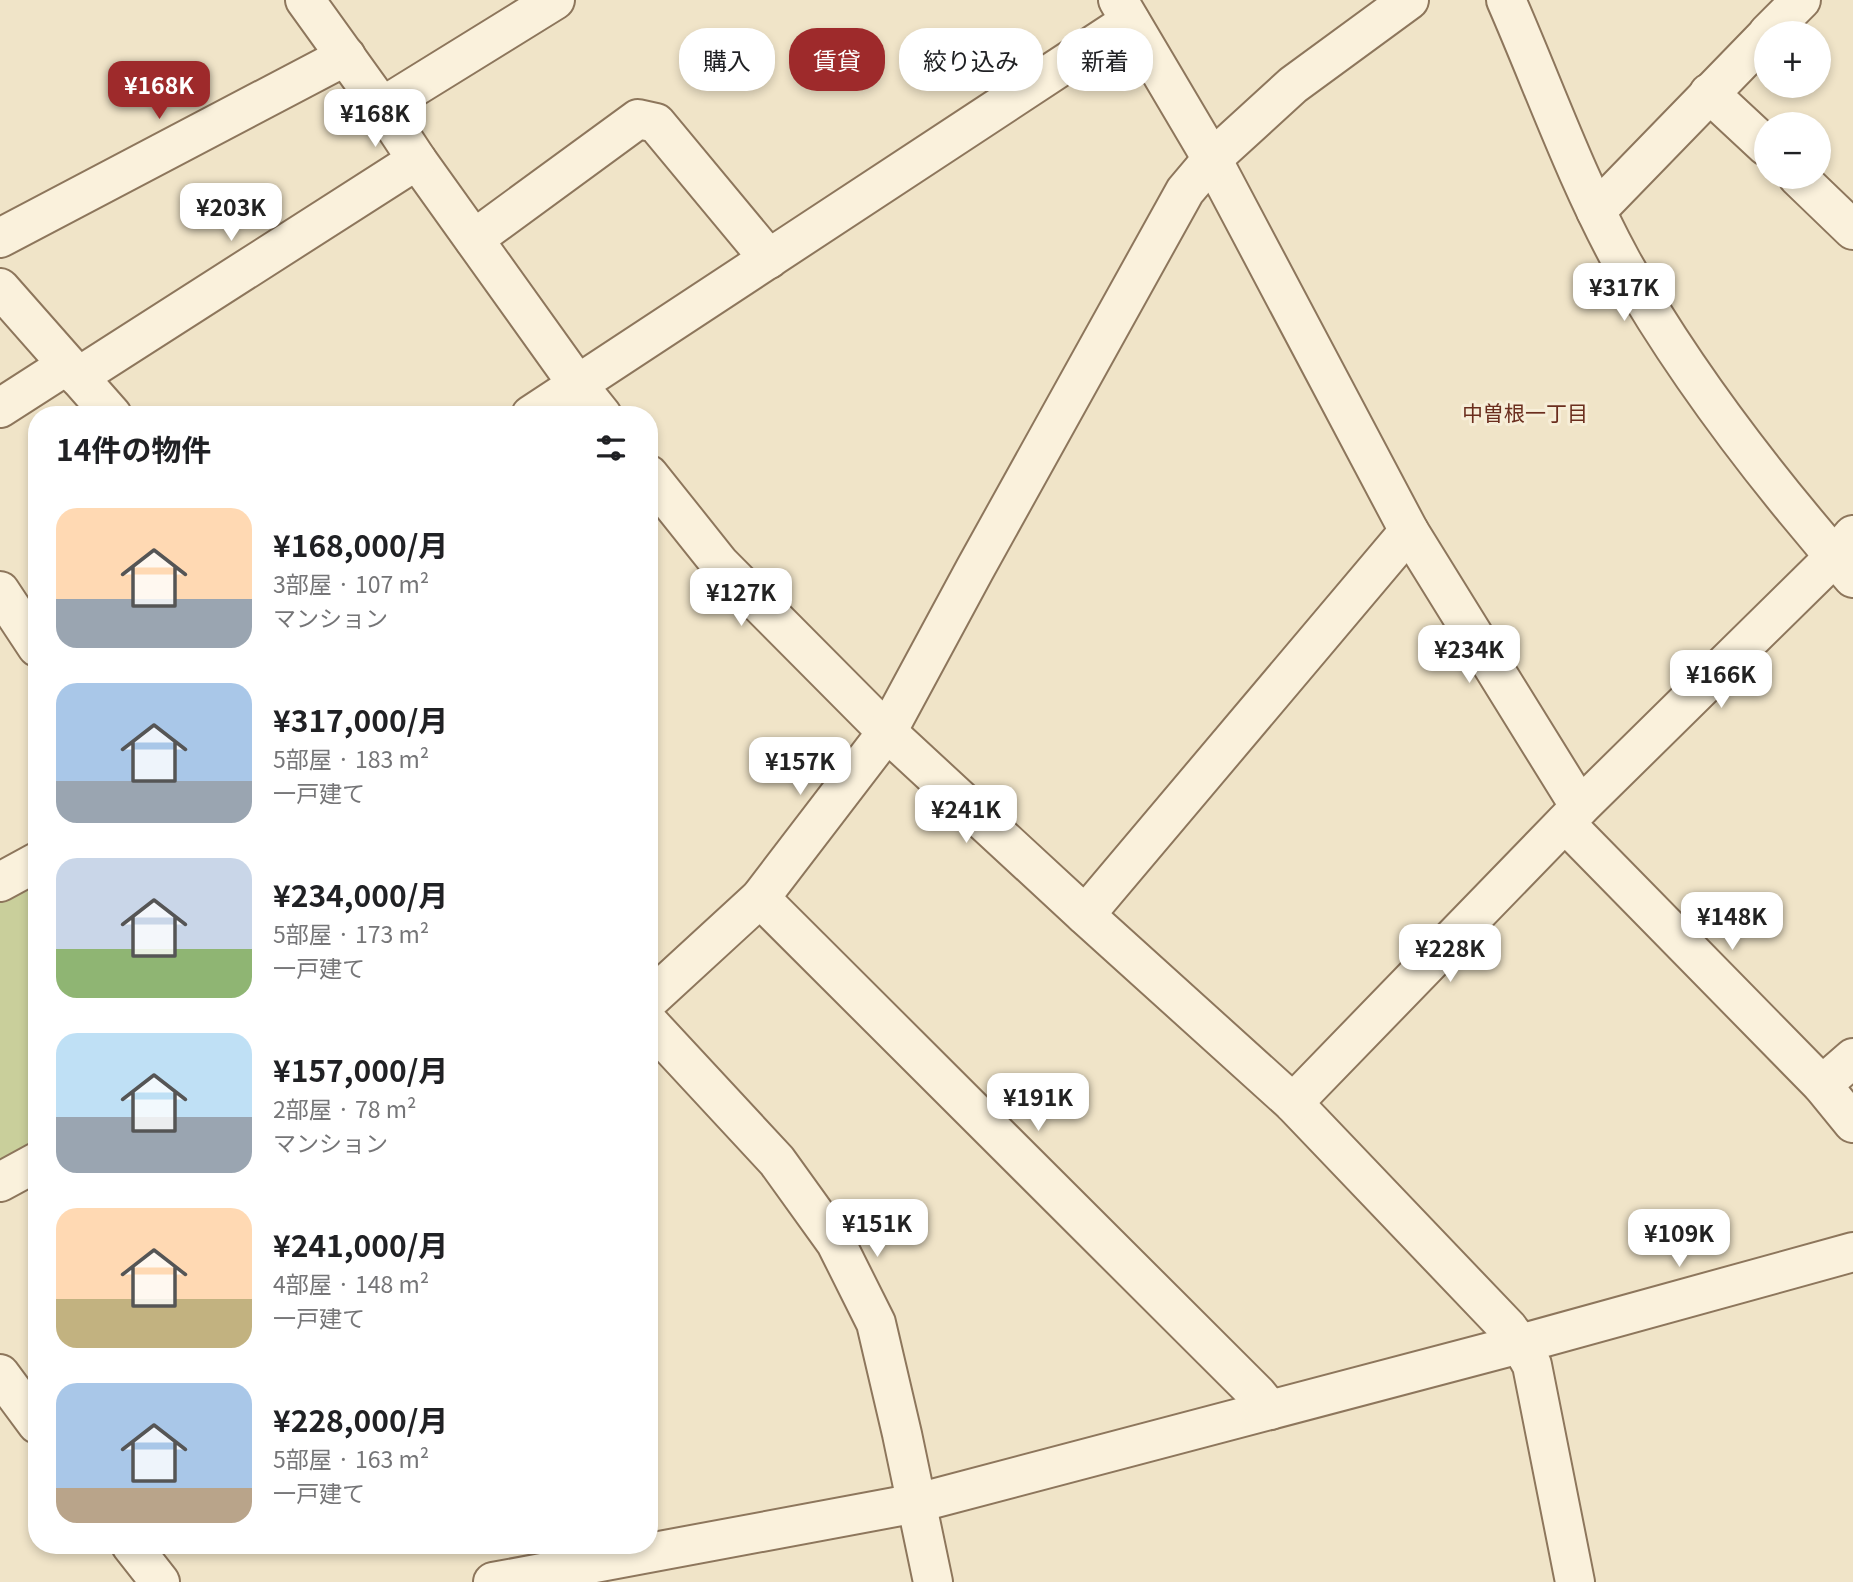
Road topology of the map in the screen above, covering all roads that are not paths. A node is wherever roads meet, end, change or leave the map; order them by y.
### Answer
1 (305, 0) edge
2 (555, 0) edge
3 (1409, 0) edge
4 (1506, 0) edge
5 (1801, 0) edge
6 (1124, 10) edge
7 (1781, 21) edge
8 (1754, 48) edge
9 (346, 56) junction
10 (1709, 93) junction
11 (382, 107) junction
12 (1754, 135) edge
13 (1212, 159) junction
14 (417, 160) junction
15 (1810, 189) edge
16 (1596, 211) junction
17 (1853, 230) edge
18 (0, 238) edge
19 (474, 239) junction
20 (769, 259) junction
21 (0, 288) edge
22 (72, 371) junction
23 (578, 385) junction
24 (104, 406) edge
25 (545, 406) edge
26 (595, 406) edge
27 (0, 408) edge
28 (658, 486) edge
29 (1409, 531) junction
30 (1847, 557) edge
31 (0, 591) edge
32 (28, 634) edge
33 (887, 732) junction
34 (1573, 815) junction
35 (760, 898) junction
36 (1085, 915) junction
37 (658, 992) edge
38 (658, 1033) edge
39 (1853, 1058) edge
40 (1822, 1086) junction
41 (1293, 1103) junction
42 (1853, 1123) edge
43 (28, 1168) edge
44 (0, 1182) edge
45 (1853, 1252) edge
46 (1520, 1344) junction
47 (0, 1374) edge
48 (1270, 1410) junction
49 (28, 1412) edge
50 (917, 1503) junction
51 (658, 1551) edge
52 (138, 1554) edge
53 (643, 1554) edge
54 (160, 1582) edge
55 (493, 1582) edge
56 (933, 1582) edge
57 (1575, 1582) edge

1 - 9 street
2 - 11 street
3 - 13 street
4 - 16 street
5 - 7 street
6 - 13 street
6 - 20 street
8 - 10 street
9 - 11 street
9 - 18 street
10 - 12 street
10 - 16 street
11 - 14 street
13 - 29 street
13 - 33 street
14 - 19 street
14 - 22 street
15 - 17 street
16 - 30 street
19 - 20 street
19 - 23 street
20 - 23 street
21 - 22 street
22 - 24 street
22 - 27 street
23 - 25 street
23 - 26 street
28 - 33 street
29 - 34 street
29 - 36 street
30 - 34 street
31 - 32 street
33 - 35 street
33 - 36 street
34 - 40 street
34 - 41 street
35 - 37 street
35 - 48 street
36 - 41 street
38 - 50 street
39 - 40 street
40 - 42 street
41 - 46 street
43 - 44 street
45 - 46 street
46 - 48 street
46 - 57 street
47 - 49 street
48 - 50 street
50 - 51 street
50 - 56 street
52 - 54 street
53 - 55 street

